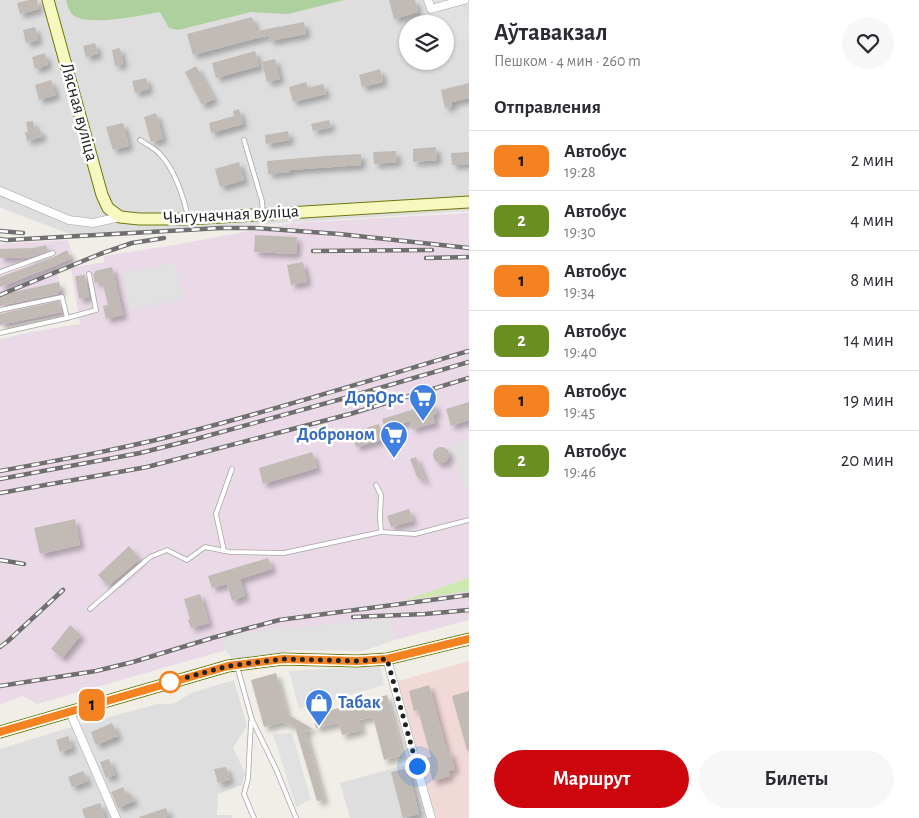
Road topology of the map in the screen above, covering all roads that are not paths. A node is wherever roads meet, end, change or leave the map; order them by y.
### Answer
1 (48, 0) edge
2 (428, 0) edge
3 (464, 0) edge
4 (140, 140) dead end
5 (244, 140) dead end
6 (0, 191) edge
7 (469, 202) edge
8 (263, 214) junction
9 (120, 218) junction
10 (188, 219) junction
11 (53, 252) dead end
12 (0, 272) edge
13 (89, 274) dead end
14 (0, 310) edge
15 (66, 318) junction
16 (0, 333) edge
17 (232, 469) dead end
18 (376, 485) dead end
19 (469, 520) edge
20 (381, 532) junction
21 (224, 551) junction
22 (90, 609) dead end
23 (469, 639) edge
24 (387, 659) junction
25 (237, 664) junction
26 (70, 712) junction
27 (252, 720) junction
28 (0, 732) edge
29 (116, 818) edge
30 (254, 818) edge
31 (296, 818) edge
32 (431, 818) edge

1 - 9 main road, Лясная вуліца
2 - 3 street
4 - 10 lane
5 - 8 lane
6 - 9 street, Чыгуначная вуліца
7 - 8 main road, Чыгуначная вуліца
8 - 10 main road, Чыгуначная вуліца
9 - 10 main road, Чыгуначная вуліца
11 - 12 lane
13 - 15 lane
14 - 15 lane
15 - 16 lane
17 - 21 lane
18 - 20 lane
19 - 20 lane
20 - 21 lane
21 - 22 lane
23 - 24 main road
24 - 25 main road
24 - 32 street
25 - 26 main road
25 - 27 lane
26 - 28 main road
26 - 29 street
27 - 30 lane
27 - 31 lane

